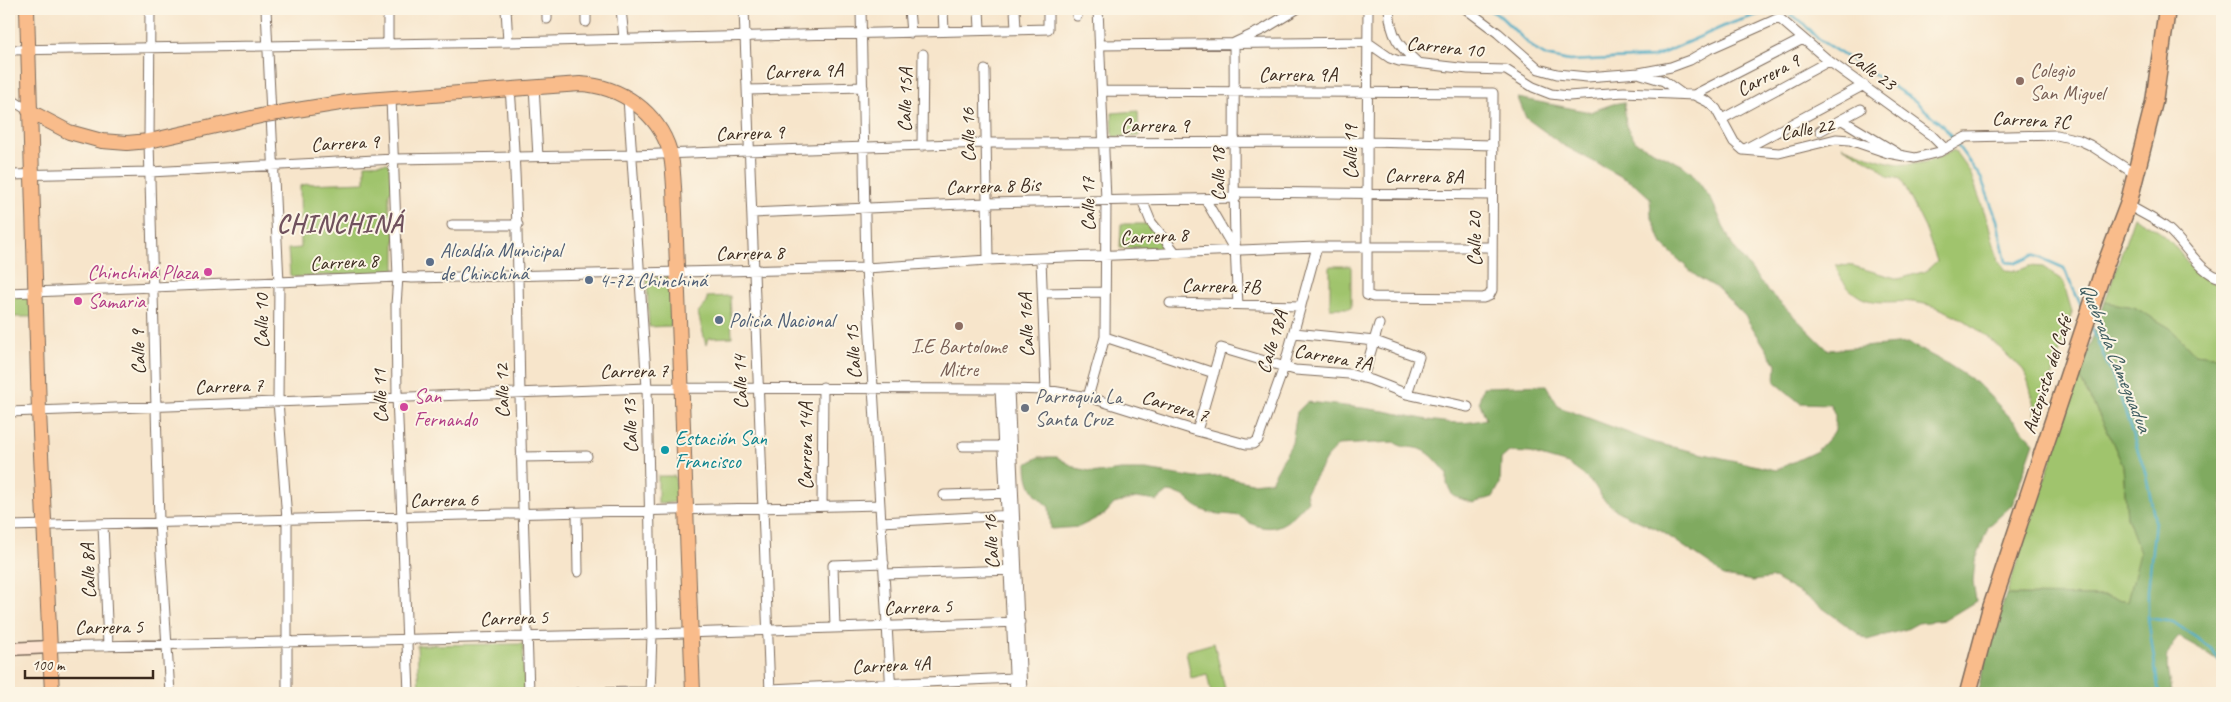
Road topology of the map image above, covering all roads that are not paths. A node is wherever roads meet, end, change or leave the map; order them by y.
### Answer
1 (27, 9) edge
2 (150, 9) edge
3 (266, 9) edge
4 (388, 9) edge
5 (506, 9) edge
6 (547, 9) edge
7 (586, 9) edge
8 (621, 9) edge
9 (744, 9) edge
10 (861, 9) edge
11 (908, 9) edge
12 (943, 9) edge
13 (979, 9) edge
14 (1014, 9) edge
15 (1048, 9) edge
16 (1098, 9) edge
17 (1297, 9) edge
18 (1368, 9) edge
19 (1389, 9) edge
20 (1466, 9) edge
21 (2167, 9) edge
22 (547, 19) dead end
23 (586, 22) dead end
24 (980, 29) junction
25 (1016, 29) junction
26 (944, 31) junction
27 (910, 33) junction
28 (862, 34) junction
29 (745, 36) junction
30 (624, 38) junction
31 (1803, 39) junction
32 (508, 42) junction
33 (1367, 42) junction
34 (388, 43) junction
35 (1234, 43) junction
36 (1101, 44) junction
37 (268, 45) junction
38 (150, 48) junction
39 (28, 49) junction
40 (9, 50) edge
41 (923, 54) dead end
42 (1829, 61) junction
43 (1419, 63) junction
44 (984, 70) dead end
45 (1639, 73) junction
46 (1864, 85) junction
47 (534, 86) junction
48 (863, 87) junction
49 (510, 88) junction
50 (747, 90) junction
51 (1103, 91) junction
52 (1235, 91) junction
53 (1367, 91) junction
54 (1493, 93) joint
55 (1682, 94) junction
56 (1694, 94) junction
57 (9, 98) edge
58 (391, 98) junction
59 (628, 98) junction
60 (1861, 109) dead end
61 (29, 111) junction
62 (1722, 119) junction
63 (1842, 120) junction
64 (1820, 131) dead end
65 (149, 141) junction
66 (1104, 142) junction
67 (1235, 142) junction
68 (1368, 142) junction
69 (986, 143) junction
70 (1493, 145) junction
71 (922, 146) junction
72 (864, 147) junction
73 (1947, 148) junction
74 (1743, 150) junction
75 (749, 151) junction
76 (670, 153) junction
77 (632, 155) junction
78 (1901, 155) junction
79 (538, 157) junction
80 (516, 158) junction
81 (394, 159) junction
82 (273, 164) junction
83 (150, 172) junction
84 (32, 174) junction
85 (2135, 174) junction
86 (9, 175) edge
87 (1367, 193) junction
88 (1492, 194) junction
89 (1236, 195) junction
90 (1205, 199) junction
91 (1106, 200) junction
92 (1142, 200) junction
93 (986, 203) junction
94 (2128, 205) junction
95 (865, 208) junction
96 (752, 213) junction
97 (452, 225) dead end
98 (518, 225) junction
99 (1317, 247) junction
100 (1367, 247) junction
101 (1492, 247) junction
102 (1234, 249) junction
103 (1175, 252) junction
104 (1106, 256) junction
105 (1041, 259) junction
106 (988, 260) junction
107 (866, 268) junction
108 (753, 270) junction
109 (640, 272) junction
110 (678, 272) junction
111 (519, 276) junction
112 (398, 277) junction
113 (2222, 278) edge
114 (279, 283) junction
115 (153, 288) junction
116 (36, 292) junction
117 (1104, 292) junction
118 (9, 293) edge
119 (1043, 293) junction
120 (1489, 296) joint
121 (1170, 304) dead end
122 (1238, 304) junction
123 (1301, 306) junction
124 (1380, 324) dead end
125 (1294, 333) junction
126 (1105, 337) junction
127 (1375, 341) junction
128 (1284, 367) junction
129 (1214, 374) junction
130 (1363, 378) junction
131 (823, 387) junction
132 (873, 387) junction
133 (647, 388) junction
134 (683, 388) junction
135 (758, 388) junction
136 (1004, 389) junction
137 (1046, 390) junction
138 (520, 392) junction
139 (1407, 394) junction
140 (397, 396) junction
141 (1088, 397) junction
142 (278, 401) junction
143 (158, 406) junction
144 (1468, 407) dead end
145 (39, 411) junction
146 (9, 412) edge
147 (1197, 431) junction
148 (1253, 444) joint
149 (963, 446) dead end
150 (1003, 446) junction
151 (587, 456) dead end
152 (521, 457) junction
153 (1010, 494) junction
154 (944, 495) dead end
155 (880, 505) junction
156 (822, 506) junction
157 (763, 508) junction
158 (686, 509) junction
159 (650, 511) junction
160 (577, 513) junction
161 (523, 515) junction
162 (1011, 515) junction
163 (402, 518) junction
164 (287, 519) junction
165 (159, 522) junction
166 (881, 522) junction
167 (103, 524) junction
168 (9, 526) edge
169 (44, 526) junction
170 (884, 563) junction
171 (1014, 570) junction
172 (578, 572) dead end
173 (884, 574) junction
174 (1016, 622) junction
175 (888, 627) junction
176 (835, 628) junction
177 (767, 631) junction
178 (690, 633) junction
179 (652, 634) junction
180 (527, 637) junction
181 (408, 640) junction
182 (286, 641) junction
183 (166, 645) junction
184 (108, 646) junction
185 (50, 647) junction
186 (9, 649) edge
187 (1014, 678) junction
188 (891, 682) junction
189 (770, 691) edge
190 (650, 692) edge
191 (52, 693) edge
192 (170, 693) edge
193 (288, 693) edge
194 (409, 693) edge
195 (529, 693) edge
196 (577, 693) edge
197 (693, 693) edge
198 (892, 693) edge
199 (1015, 693) edge
200 (1022, 693) edge
201 (1968, 693) edge

1 - 39 main road
2 - 38 street, Calle 9
3 - 37 street, Calle 10
4 - 34 street
5 - 32 street
6 - 22 street
7 - 23 street
8 - 30 street
9 - 29 street, Calle 14
10 - 28 street, Calle 15
11 - 27 street
12 - 26 street
13 - 24 street
14 - 25 street
15 - 25 street
16 - 36 street, Calle 17
17 - 35 street
18 - 33 street, Calle 19
19 - 43 street
20 - 45 street
21 - 85 highway, Autopista del Café
24 - 25 street
24 - 26 street
26 - 27 street
27 - 28 street
28 - 29 street
28 - 48 street, Calle 15
29 - 30 street
29 - 50 street, Calle 14
30 - 32 street
31 - 42 street, Calle 23
31 - 45 street, Calle 23
31 - 56 street
32 - 34 street
33 - 35 street
33 - 43 street, Carrera 10
33 - 53 street, Calle 19
34 - 37 street
35 - 36 street
35 - 52 street, Calle 18
36 - 51 street, Calle 17
37 - 38 street
37 - 82 street, Calle 10
38 - 39 street
38 - 65 street, Calle 9
39 - 40 street
39 - 61 main road
41 - 71 street, Calle 15A
42 - 46 street, Calle 23
42 - 62 street, Carrera 9
43 - 55 street, Carrera 10
44 - 69 street, Calle 16
45 - 55 street
46 - 73 street, Calle 23
46 - 74 street
47 - 49 main road
47 - 59 main road
47 - 79 street
48 - 50 street, Carrera 9A
48 - 72 street, Calle 15
49 - 58 main road
49 - 80 street, Calle 12
50 - 75 street, Calle 14
51 - 52 street, Carrera 9A
51 - 66 street, Calle 17
52 - 53 street, Carrera 9A
52 - 67 street, Calle 18
53 - 54 street, Carrera 9A
53 - 68 street, Calle 19
54 - 70 street, Calle 20
55 - 56 street, Carrera 10
56 - 62 street
57 - 61 street
58 - 65 main road
58 - 81 street, Calle 11
59 - 76 main road
59 - 77 street, Calle 13
60 - 63 street
61 - 65 main road
61 - 84 main road
62 - 74 street
63 - 64 street
63 - 78 street
65 - 83 street, Calle 9
66 - 67 street, Carrera 9
66 - 69 street, Carrera 9
66 - 91 street, Calle 17
67 - 68 street, Carrera 9
67 - 89 street, Calle 18
68 - 70 street, Carrera 9
68 - 87 street, Calle 19
69 - 71 street, Carrera 9
69 - 93 street, Calle 16
70 - 88 street, Calle 20
71 - 72 street, Carrera 9
72 - 75 street, Carrera 9
72 - 95 street, Calle 15
73 - 78 street, Calle 22
73 - 85 street, Carrera 7C
74 - 78 street, Calle 22
75 - 76 street, Carrera 9
75 - 96 street, Calle 14
76 - 77 street, Carrera 9
76 - 110 main road
77 - 79 street, Carrera 9
77 - 109 street, Calle 13
79 - 80 street, Carrera 9
80 - 81 street, Carrera 9
80 - 98 street, Calle 12
81 - 82 street, Carrera 9
81 - 112 street, Calle 11
82 - 83 street, Carrera 9
82 - 114 street, Calle 10
83 - 84 street, Carrera 9
83 - 115 street, Calle 9
84 - 86 street, Carrera 9
84 - 116 main road
85 - 94 highway, Autopista del Café
87 - 88 street, Carrera 8A
87 - 89 street, Carrera 8A
87 - 100 street, Calle 19
88 - 101 street, Calle 20
89 - 90 street, Carrera 8 Bis
89 - 102 street, Calle 18
90 - 92 street, Carrera 8 Bis
90 - 102 street
91 - 92 street, Carrera 8 Bis
91 - 93 street, Carrera 8 Bis
91 - 104 street, Calle 17
92 - 103 street
93 - 95 street, Carrera 8 Bis
93 - 106 street, Calle 16
94 - 113 street
94 - 201 highway, Autopista del Café
95 - 96 street, Carrera 8 Bis
95 - 107 street, Calle 15
96 - 108 street, Calle 14
97 - 98 street
98 - 111 street, Calle 12
99 - 100 street, Carrera 8
99 - 102 street, Carrera 8
99 - 123 street, Calle 18A
100 - 101 street, Carrera 8
100 - 120 street, Calle 19
101 - 120 street, Calle 20
102 - 103 street, Carrera 8
102 - 122 street, Calle 18
103 - 104 street, Carrera 8
104 - 105 street, Carrera 8
104 - 117 street, Calle 17
105 - 106 street, Carrera 8
105 - 119 street, Calle 16A
106 - 107 street, Carrera 8
107 - 108 street, Carrera 8
107 - 132 street, Calle 15
108 - 110 street, Carrera 8
108 - 135 street, Calle 14
109 - 110 street, Carrera 8
109 - 111 street, Carrera 8
109 - 133 street, Calle 13
110 - 134 main road
111 - 112 street, Carrera 8
111 - 138 street, Calle 12
112 - 114 street, Carrera 8
112 - 140 street, Calle 11
114 - 115 street, Carrera 8
114 - 142 street, Calle 10
115 - 116 street, Carrera 8
115 - 143 street, Calle 9
116 - 118 street, Carrera 8
116 - 145 main road
117 - 119 street
117 - 126 street, Calle 17
119 - 137 street, Calle 16A
121 - 122 street, Carrera 7B
122 - 123 street, Carrera 7B
123 - 125 street, Calle 18A
124 - 127 street
125 - 127 street
125 - 128 street, Calle 18A
126 - 129 street
126 - 141 street, Calle 17
127 - 130 street
127 - 139 street
128 - 129 street, Carrera 7A
128 - 130 street, Carrera 7A
128 - 148 street, Calle 18A
129 - 147 street
130 - 139 street, Carrera 7A
131 - 132 street, Carrera 7
131 - 135 street, Carrera 7
131 - 156 street, Carrera 14A
132 - 136 street, Carrera 7
132 - 155 street, Calle 15
133 - 134 street, Carrera 7
133 - 138 street, Carrera 7
133 - 159 street, Calle 13
134 - 135 street, Carrera 7
134 - 158 main road
135 - 157 street, Calle 14
136 - 137 street, Carrera 7
136 - 150 street, Calle 16
136 - 153 street, Calle 16
137 - 141 street, Carrera 7
138 - 140 street, Carrera 7
138 - 152 street, Calle 12
139 - 144 street, Carrera 7A
140 - 142 street, Carrera 7
140 - 163 street, Calle 11
141 - 147 street, Carrera 7
142 - 143 street, Carrera 7
142 - 164 street, Calle 10
143 - 145 street, Carrera 7
143 - 165 street, Calle 9
145 - 146 street, Carrera 7
145 - 169 main road
147 - 148 street, Carrera 7
149 - 150 street
150 - 153 street, Calle 16
151 - 152 street
152 - 161 street, Calle 12
153 - 154 street
153 - 162 street, Calle 16
155 - 156 street, Carrera 6
155 - 166 street, Calle 15
156 - 157 street, Carrera 6
157 - 158 street, Carrera 6
157 - 177 street, Calle 14
158 - 159 street, Carrera 6
158 - 178 main road
159 - 160 street, Carrera 6
159 - 179 street, Calle 13
160 - 161 street, Carrera 6
160 - 172 street
161 - 163 street, Carrera 6
161 - 180 street, Calle 12
162 - 166 street
162 - 171 street, Calle 16
163 - 164 street, Carrera 6
163 - 181 street, Calle 11
164 - 165 street, Carrera 6
164 - 182 street, Calle 10
165 - 167 street, Carrera 6
165 - 183 street, Calle 9
166 - 170 street, Calle 15
167 - 169 street, Carrera 6
167 - 184 street, Calle 8A
168 - 169 street, Carrera 6
169 - 185 main road
170 - 173 street, Calle 15
170 - 176 street
171 - 173 street
171 - 174 street, Calle 16
173 - 175 street, Calle 15
174 - 175 street, Carrera 5
174 - 187 street, Calle 16
174 - 200 street, Calle 16
175 - 176 street, Carrera 5
175 - 188 street, Calle 15
176 - 177 street, Carrera 5
177 - 178 street, Carrera 5
177 - 189 street, Calle 14
178 - 179 street, Carrera 5
178 - 197 main road
179 - 180 street, Carrera 5
179 - 190 street, Calle 13
180 - 181 street, Carrera 5
180 - 195 street, Calle 12
181 - 182 street, Carrera 5
181 - 194 street, Calle 11
182 - 183 street, Carrera 5
182 - 193 street, Calle 10
183 - 184 street, Carrera 5
183 - 192 street, Calle 9
184 - 185 street, Carrera 5
185 - 186 street, Carrera 5
185 - 191 main road
187 - 188 street, Carrera 4A
187 - 199 street, Calle 16
188 - 189 street, Carrera 4A
188 - 198 street, Calle 15
190 - 196 street

